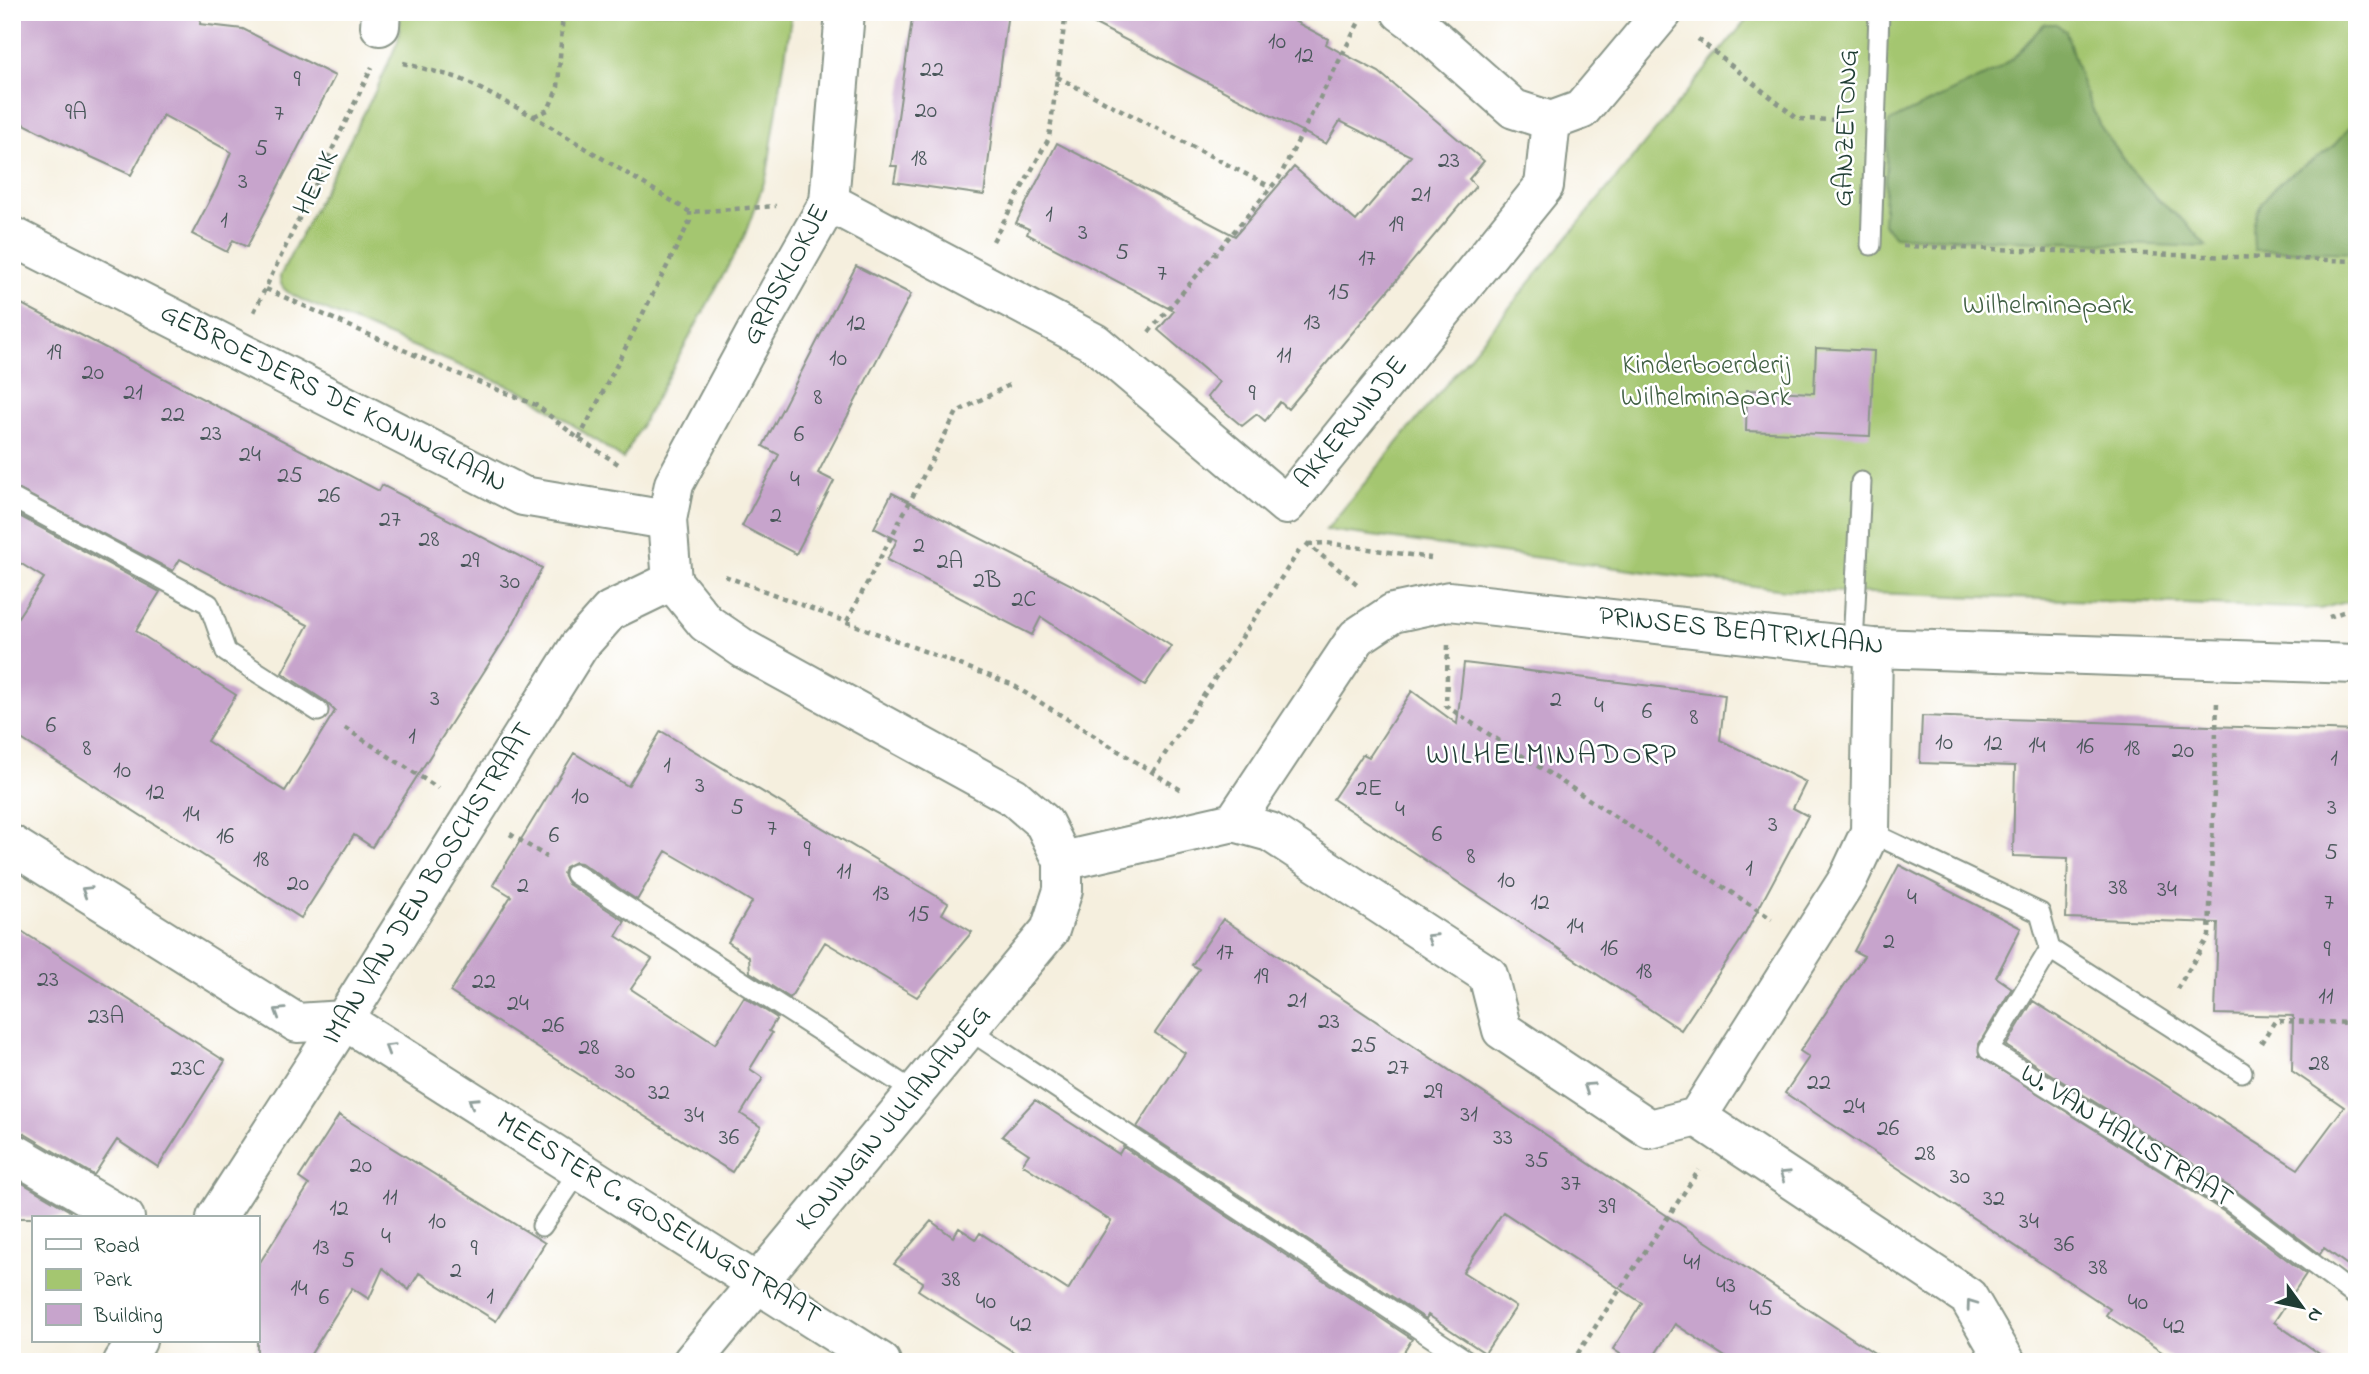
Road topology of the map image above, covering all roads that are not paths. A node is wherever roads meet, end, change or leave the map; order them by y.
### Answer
1 (845, 12) edge
2 (1401, 12) edge
3 (1663, 12) edge
4 (1879, 12) edge
5 (1550, 121) junction
6 (830, 202) junction
7 (12, 236) edge
8 (1871, 245) road end
9 (1861, 481) dead end
10 (12, 498) edge
11 (667, 520) junction
12 (672, 581) junction
13 (1863, 647) junction
14 (2357, 664) edge
15 (317, 711) road end
16 (1234, 822) junction
17 (1870, 832) junction
18 (12, 845) edge
19 (1063, 861) junction
20 (575, 874) road end
21 (2050, 949) junction
22 (344, 1020) junction
23 (968, 1029) junction
24 (2242, 1072) road end
25 (916, 1093) junction
26 (1709, 1126) junction
27 (12, 1153) edge
28 (579, 1171) junction
29 (122, 1216) edge
30 (217, 1216) edge
31 (542, 1226) dead end
32 (759, 1282) junction
33 (2357, 1297) edge
34 (136, 1342) edge
35 (123, 1362) edge
36 (692, 1362) edge
37 (881, 1362) edge
38 (1469, 1362) edge
39 (2006, 1362) edge

1 - 6 street, GRASKLOKJE
2 - 5 street
3 - 5 street
4 - 8 lane, GANZETONG
5 - 6 street, AKKERWINDE
6 - 11 street, GRASKLOKJE
7 - 11 street, GEBROEDERS DE KONINGLAAN
9 - 13 lane
10 - 15 lane
11 - 12 street, GRASKLOKJE
12 - 19 street
12 - 22 street, IMAN VAN DEN BOSCHSTRAAT
13 - 14 street, PRINSES BEATRIXLAAN
13 - 16 street, PRINSES BEATRIXLAAN
13 - 17 street
16 - 19 street
26 -> 16 street
17 - 21 lane
17 - 26 street
22 -> 18 street
19 - 23 street, KONINGIN JULIANAWEG
20 - 25 lane
21 - 24 lane
21 - 33 lane, W. VAN HALLSTRAAT
28 -> 22 street, MEESTER C. GOSELINGSTRAAT
22 - 30 street, IMAN VAN DEN BOSCHSTRAAT
23 - 25 street, KONINGIN JULIANAWEG
23 - 38 lane
25 - 32 street, KONINGIN JULIANAWEG
39 -> 26 street
27 - 29 street
28 - 31 lane
28 - 32 street, MEESTER C. GOSELINGSTRAAT
32 - 36 street, KONINGIN JULIANAWEG
32 - 37 street, MEESTER C. GOSELINGSTRAAT
34 - 35 street

